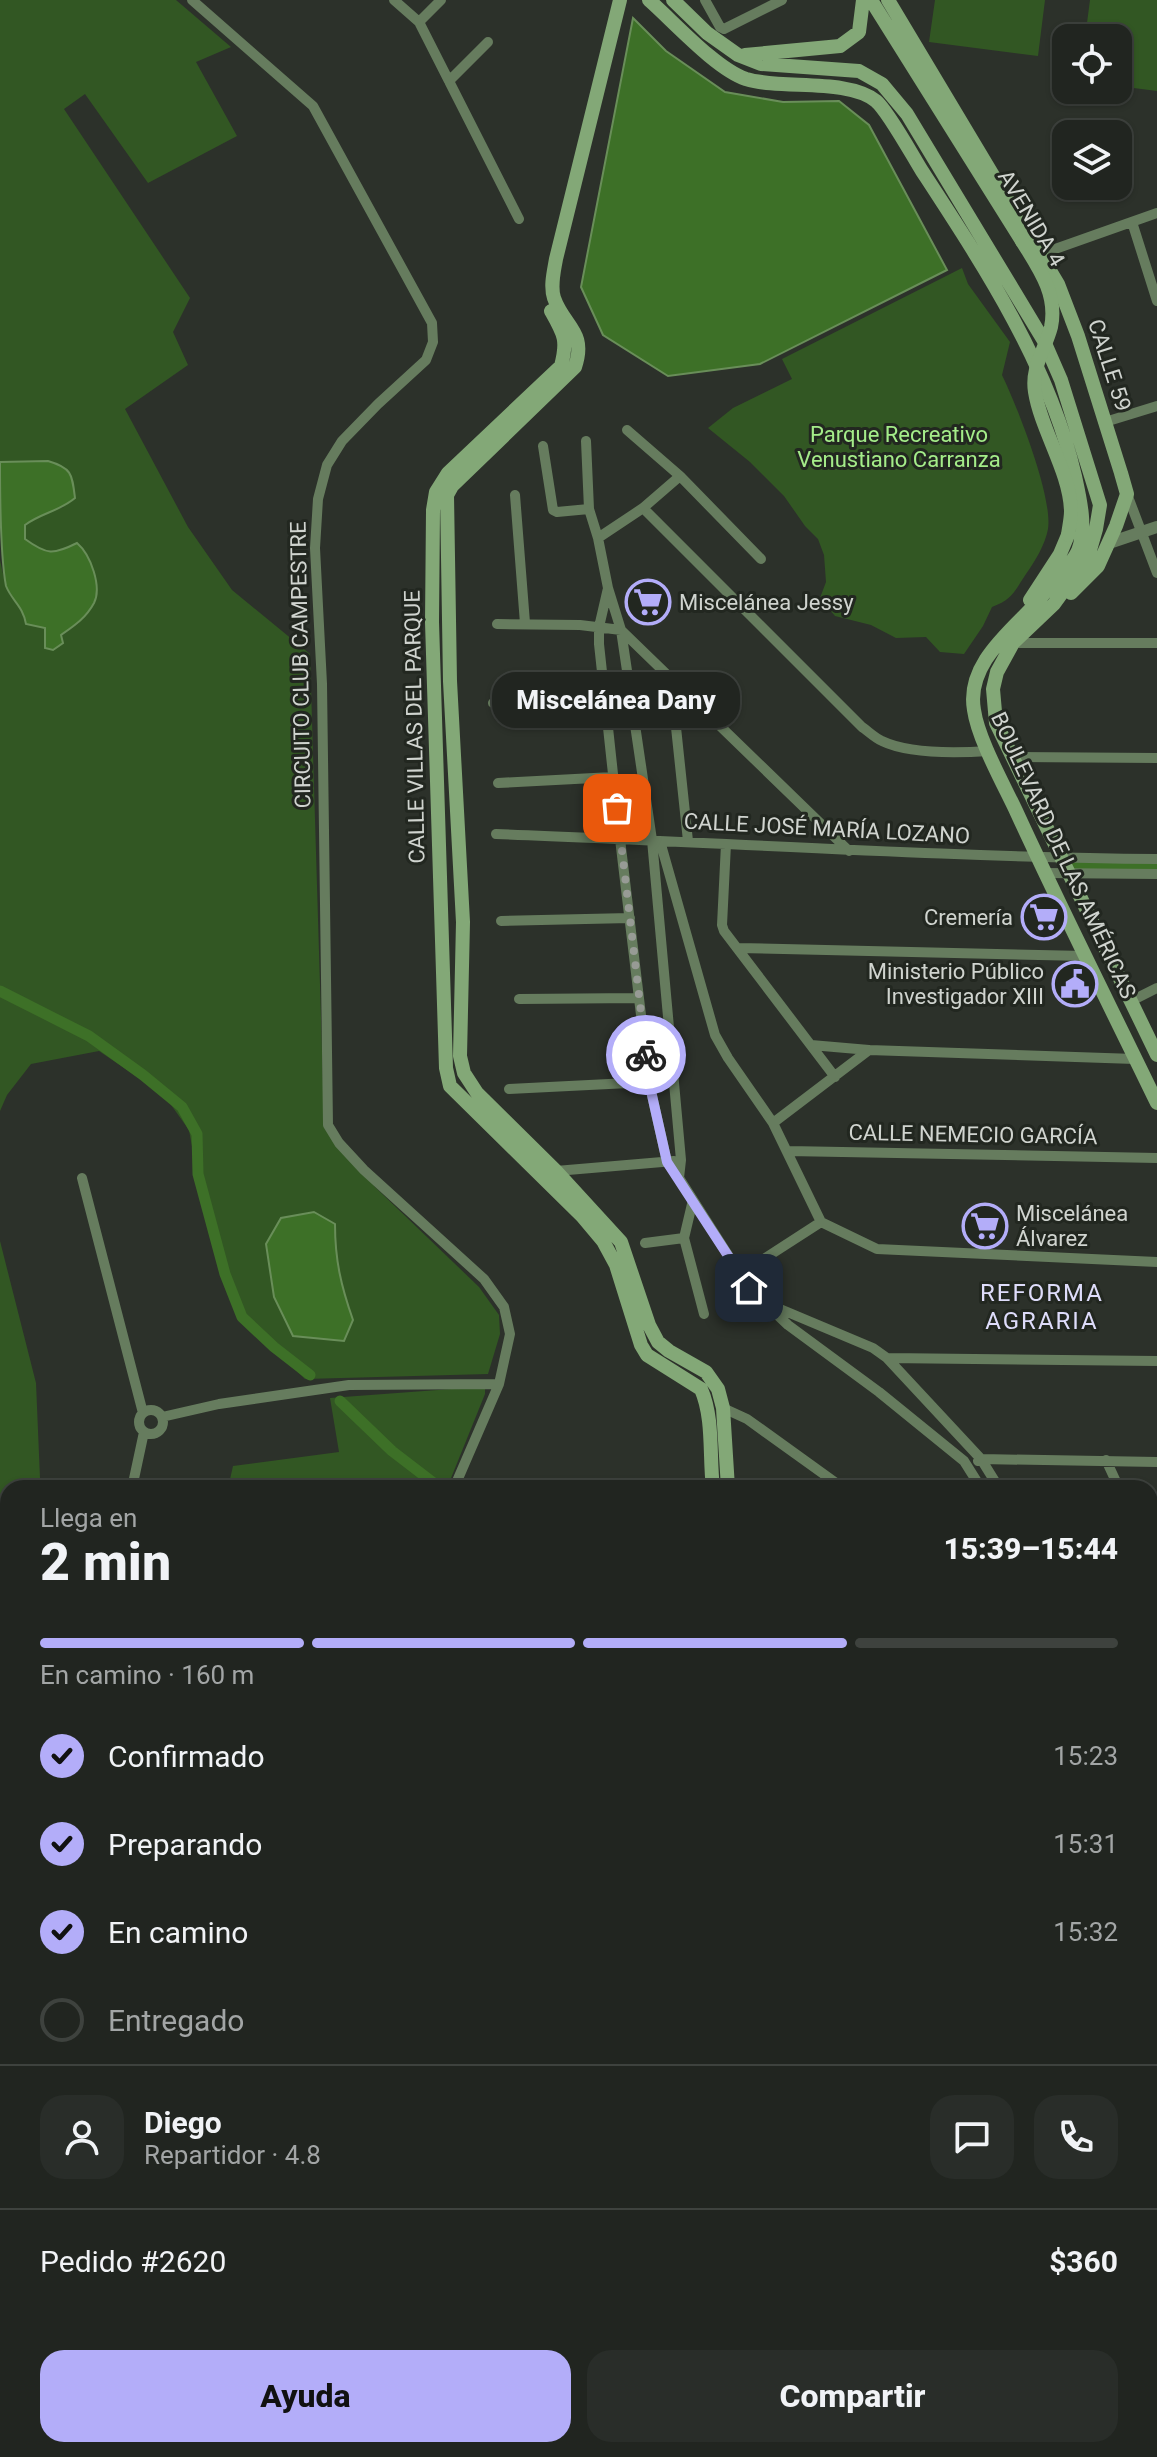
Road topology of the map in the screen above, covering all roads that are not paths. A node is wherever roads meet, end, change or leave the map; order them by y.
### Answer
1 (192, 0) edge
2 (394, 0) edge
3 (441, 0) edge
4 (649, 0) edge
5 (673, 0) edge
6 (705, 0) edge
7 (782, 0) edge
8 (863, 0) edge
9 (871, 0) edge
10 (888, 0) edge
11 (620, 1) edge
12 (419, 22) junction
13 (488, 42) dead end
14 (738, 55) junction
15 (449, 81) junction
16 (567, 201) junction
17 (1157, 213) edge
18 (519, 219) dead end
19 (1132, 222) junction
20 (1041, 254) junction
21 (1157, 301) edge
22 (1157, 406) edge
23 (1105, 422) junction
24 (627, 430) dead end
25 (586, 441) dead end
26 (543, 446) dead end
27 (680, 476) junction
28 (1127, 494) junction
29 (515, 495) dead end
30 (643, 508) junction
31 (589, 509) junction
32 (1157, 527) edge
33 (1141, 533) junction
34 (598, 538) junction
35 (1109, 543) junction
36 (761, 559) dead end
37 (1157, 573) edge
38 (608, 588) junction
39 (1054, 604) junction
40 (1027, 613) junction
41 (525, 623) junction
42 (497, 624) dead end
43 (599, 627) junction
44 (621, 630) junction
45 (1013, 643) junction
46 (1157, 643) edge
47 (671, 680) junction
48 (604, 694) junction
49 (493, 703) dead end
50 (989, 751) junction
51 (1011, 757) junction
52 (1157, 758) edge
53 (613, 777) junction
54 (498, 783) dead end
55 (496, 834) dead end
56 (620, 839) junction
57 (656, 840) junction
58 (688, 841) junction
59 (726, 844) junction
60 (850, 851) junction
61 (1036, 856) junction
62 (1060, 857) junction
63 (1157, 859) edge
64 (1044, 873) junction
65 (1068, 873) junction
66 (1157, 874) edge
67 (630, 918) junction
68 (501, 921) dead end
69 (737, 948) junction
70 (1085, 956) junction
71 (1157, 988) edge
72 (639, 998) junction
73 (519, 999) dead end
74 (1131, 1001) junction
75 (811, 1045) junction
76 (869, 1050) junction
77 (1157, 1055) edge
78 (1135, 1059) junction
79 (835, 1077) junction
80 (649, 1082) junction
81 (509, 1089) dead end
82 (1157, 1103) edge
83 (773, 1123) junction
84 (788, 1151) junction
85 (1157, 1158) edge
86 (681, 1160) junction
87 (667, 1162) junction
88 (556, 1171) junction
89 (82, 1178) dead end
90 (679, 1178) junction
91 (693, 1200) junction
92 (821, 1222) junction
93 (684, 1238) junction
94 (645, 1243) dead end
95 (1157, 1262) edge
96 (739, 1275) junction
97 (764, 1302) junction
98 (704, 1314) dead end
99 (887, 1358) junction
100 (1157, 1361) edge
101 (499, 1384) junction
102 (723, 1408) junction
103 (143, 1413) junction
104 (162, 1417) junction
105 (144, 1432) junction
106 (981, 1459) junction
107 (1106, 1460) junction
108 (1157, 1462) edge
109 (971, 1468) junction
110 (134, 1480) edge
111 (457, 1480) edge
112 (713, 1480) edge
113 (728, 1480) edge
114 (832, 1480) edge
115 (977, 1480) edge
116 (994, 1480) edge
117 (1115, 1480) edge

1 - 101 street, CIRCUITO CLUB CAMPESTRE
2 - 12 street
3 - 12 street
4 - 40 main road, BOULEVARD DE LAS AMÉRICAS
5 - 14 main road, BOULEVARD DE LAS AMÉRICAS
6 - 7 street
8 - 14 main road
9 - 40 main road, AVENIDA 4, bridge
10 - 20 main road, AVENIDA 4
11 - 16 main road, CALLE VILLAS DEL PARQUE
12 - 15 street
13 - 15 street
14 - 39 main road, BOULEVARD DE LAS AMÉRICAS
15 - 18 street
16 - 88 main road, CALLE VILLAS DEL PARQUE
16 - 112 main road, CALLE VILLAS DEL PARQUE
17 - 19 street
19 - 20 street
19 - 21 street
20 - 23 main road, CALLE 59
22 - 23 street
23 - 28 main road, CALLE 59
24 - 27 street
25 - 31 street
26 - 31 street
27 - 30 street
27 - 36 street
28 - 33 street, CALLE 59
28 - 35 main road
29 - 41 street
30 - 34 street
30 - 50 street
31 - 34 street
32 - 33 street
33 - 35 street
33 - 37 street, CALLE 59
34 - 38 street
35 - 39 main road
38 - 43 street
38 - 44 street
39 - 45 main road, BOULEVARD DE LAS AMÉRICAS
40 - 50 main road, BOULEVARD DE LAS AMÉRICAS
41 - 42 street
41 - 43 street
43 - 44 street
43 - 48 street
44 - 47 street
44 - 57 street
45 - 46 street
45 - 51 main road, BOULEVARD DE LAS AMÉRICAS
47 - 58 street
47 - 60 street
48 - 49 street
48 - 53 street
50 - 61 main road, BOULEVARD DE LAS AMÉRICAS
51 - 52 street
51 - 62 main road, BOULEVARD DE LAS AMÉRICAS
53 - 54 street
53 - 56 street
55 - 56 street, CALLE JOSÉ MARÍA LOZANO
56 - 57 street, CALLE JOSÉ MARÍA LOZANO
56 - 67 street
57 - 58 street, CALLE JOSÉ MARÍA LOZANO
57 - 83 street
57 - 86 street
58 - 59 street, CALLE JOSÉ MARÍA LOZANO
59 - 60 street, CALLE JOSÉ MARÍA LOZANO
59 - 69 street
60 - 61 street, CALLE JOSÉ MARÍA LOZANO
61 - 62 street, CALLE JOSÉ MARÍA LOZANO
61 - 64 main road, BOULEVARD DE LAS AMÉRICAS
62 - 63 street, CALLE JOSÉ MARÍA LOZANO
62 - 65 main road, BOULEVARD DE LAS AMÉRICAS
64 - 65 street
64 - 70 main road, BOULEVARD DE LAS AMÉRICAS
65 - 66 street
65 - 74 main road, BOULEVARD DE LAS AMÉRICAS
67 - 68 street
67 - 72 street
69 - 70 street
69 - 75 street
70 - 78 main road, BOULEVARD DE LAS AMÉRICAS
71 - 74 street
72 - 73 street
72 - 80 street
74 - 77 main road, BOULEVARD DE LAS AMÉRICAS
75 - 76 street
75 - 79 street
76 - 78 street
76 - 79 street
78 - 82 main road, BOULEVARD DE LAS AMÉRICAS
79 - 83 street
80 - 81 street
80 - 87 street
83 - 84 street
84 - 85 street, CALLE NEMECIO GARCÍA
84 - 92 street
86 - 87 street
86 - 90 street
87 - 88 street
87 - 90 street
88 - 102 main road, CALLE VILLAS DEL PARQUE
89 - 103 street
90 - 91 street
91 - 93 street
91 - 96 street
92 - 95 street
92 - 96 street
93 - 94 street
93 - 98 street
96 - 97 street
97 - 99 street
97 - 109 street
99 - 100 street
99 - 106 street
101 - 104 street
101 - 111 street, CIRCUITO CLUB CAMPESTRE
102 - 113 main road
102 - 114 street
103 - 104 street
103 - 105 street
104 - 105 street
105 - 110 street
106 - 107 street
106 - 109 street
106 - 116 street
107 - 108 street
107 - 117 street
109 - 115 street

